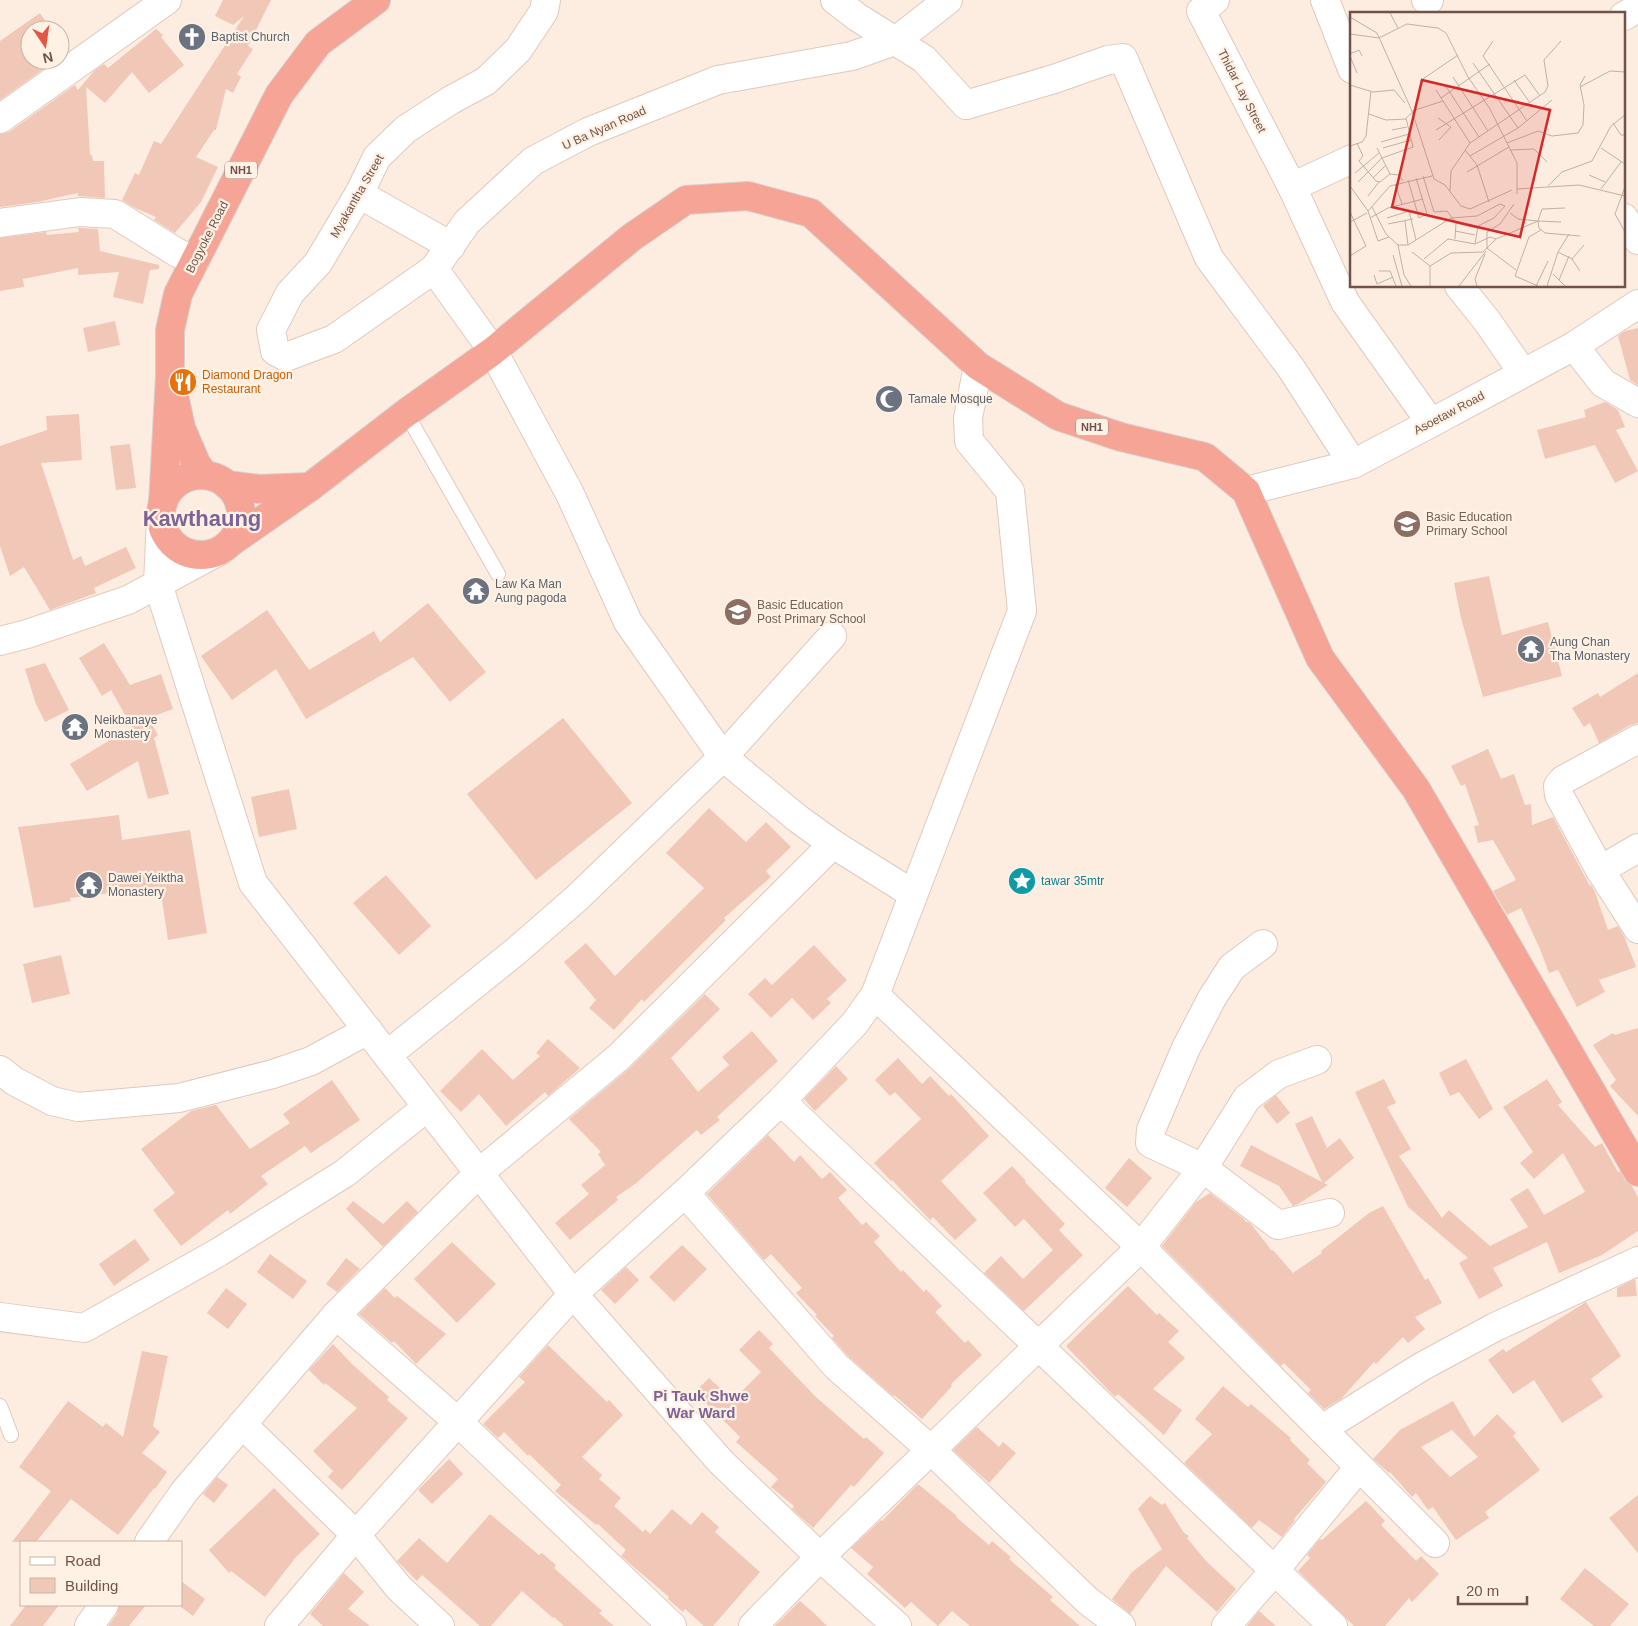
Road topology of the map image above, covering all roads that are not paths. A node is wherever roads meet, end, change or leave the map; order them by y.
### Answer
1 (167, 0) edge
2 (376, 0) edge
3 (546, 0) edge
4 (835, 0) edge
5 (948, 0) edge
6 (1215, 0) edge
7 (1325, 0) edge
8 (1638, 8) edge
9 (1626, 15) edge
10 (897, 40) junction
11 (1350, 64) edge
12 (0, 119) edge
13 (1350, 159) edge
14 (1292, 187) junction
15 (359, 194) junction
16 (1626, 221) edge
17 (0, 223) edge
18 (1638, 240) edge
19 (451, 246) junction
20 (195, 261) junction
21 (434, 269) junction
22 (1461, 288) edge
23 (1638, 304) edge
24 (271, 330) joint
25 (1574, 346) junction
26 (493, 351) junction
27 (978, 366) junction
28 (1523, 373) junction
29 (170, 376) junction
30 (1638, 403) edge
31 (406, 413) junction
32 (1431, 424) junction
33 (1353, 464) junction
34 (216, 480) junction
35 (310, 487) junction
36 (1246, 491) junction
37 (162, 510) junction
38 (226, 546) junction
39 (498, 574) dead end
40 (158, 584) junction
41 (832, 636) dead end
42 (0, 641) edge
43 (1638, 739) edge
44 (723, 757) junction
45 (833, 844) junction
46 (1638, 848) edge
47 (1600, 870) junction
48 (913, 894) junction
49 (1638, 929) edge
50 (1263, 944) dead end
51 (875, 995) junction
52 (368, 1030) junction
53 (387, 1055) junction
54 (1317, 1060) dead end
55 (0, 1070) edge
56 (781, 1101) junction
57 (427, 1107) junction
58 (1203, 1168) junction
59 (1638, 1172) edge
60 (479, 1173) junction
61 (685, 1193) junction
62 (1330, 1213) dead end
63 (1141, 1247) junction
64 (1638, 1261) edge
65 (572, 1294) junction
66 (336, 1315) junction
67 (0, 1317) edge
68 (1039, 1345) junction
69 (0, 1406) edge
70 (457, 1421) junction
71 (242, 1424) junction
72 (1322, 1429) junction
73 (11, 1435) dead end
74 (931, 1450) junction
75 (1359, 1467) junction
76 (356, 1535) junction
77 (149, 1541) edge
78 (1435, 1543) dead end
79 (820, 1557) junction
80 (1274, 1571) junction
81 (103, 1606) edge
82 (89, 1626) edge
83 (279, 1626) edge
84 (440, 1626) edge
85 (672, 1626) edge
86 (753, 1626) edge
87 (897, 1626) edge
88 (1121, 1626) edge
89 (1226, 1626) edge
90 (1334, 1626) edge

1 - 12 street
2 - 20 highway, Bogyoke Road / NH1
3 - 15 street, Myakantha Street
4 - 10 street
5 - 10 street, U Ba Nyan Road
6 - 14 street, Thidar Lay Street
7 - 11 street
8 - 9 street
10 - 19 street, U Ba Nyan Road
10 - 33 street
13 - 14 street
14 - 32 street
15 - 19 street
15 - 24 street, Myakantha Street
16 - 18 street
17 - 20 street
19 - 21 street, U Ba Nyan Road
20 - 29 highway, Bogyoke Road / NH1
21 - 24 street, U Ba Nyan Road
21 - 26 street
22 - 28 street
23 - 25 street, Asoetaw Road
25 - 28 street, Asoetaw Road
25 - 30 street
26 - 27 highway, NH1
26 - 31 highway, NH1
26 - 44 street
27 - 36 highway, NH1
27 - 48 street
28 - 32 street, Asoetaw Road
29 - 34 highway, Bogyoke Road / NH1
29 - 37 highway, Bogyoke Road / NH1
31 - 35 highway, NH1
31 - 39 lane
32 - 33 street, Asoetaw Road
33 - 36 street, Asoetaw Road
34 - 35 highway
34 - 37 highway
34 - 38 highway, Bogyoke Road / NH1
35 - 38 highway, Bogyoke Road / NH1
36 - 59 highway, NH1
37 - 38 highway, Bogyoke Road / NH1
37 - 40 street
38 - 40 street
40 - 42 street
40 - 52 street
41 - 44 street
43 - 47 street
44 - 45 street
44 - 53 street
45 - 48 street
45 - 60 street
46 - 47 street
47 - 49 street
48 - 51 street
50 - 58 street
51 - 56 street
51 - 63 street
52 - 53 street
52 - 55 street
53 - 57 street
54 - 58 street
56 - 61 street
56 - 68 street
57 - 60 street
57 - 67 street
58 - 62 street
58 - 63 street
60 - 65 street
60 - 66 street
61 - 65 street
61 - 74 street
63 - 68 street
63 - 72 street
64 - 72 street
65 - 70 street
65 - 79 street
66 - 70 street
66 - 71 street
68 - 74 street
68 - 80 street
69 - 73 lane
70 - 76 street
70 - 85 street
71 - 76 street
71 - 77 street
72 - 75 street
74 - 79 street
74 - 88 street
75 - 78 street
75 - 80 street
76 - 83 street
76 - 84 street
79 - 86 street
79 - 87 street
80 - 89 street
80 - 90 street
81 - 82 street

